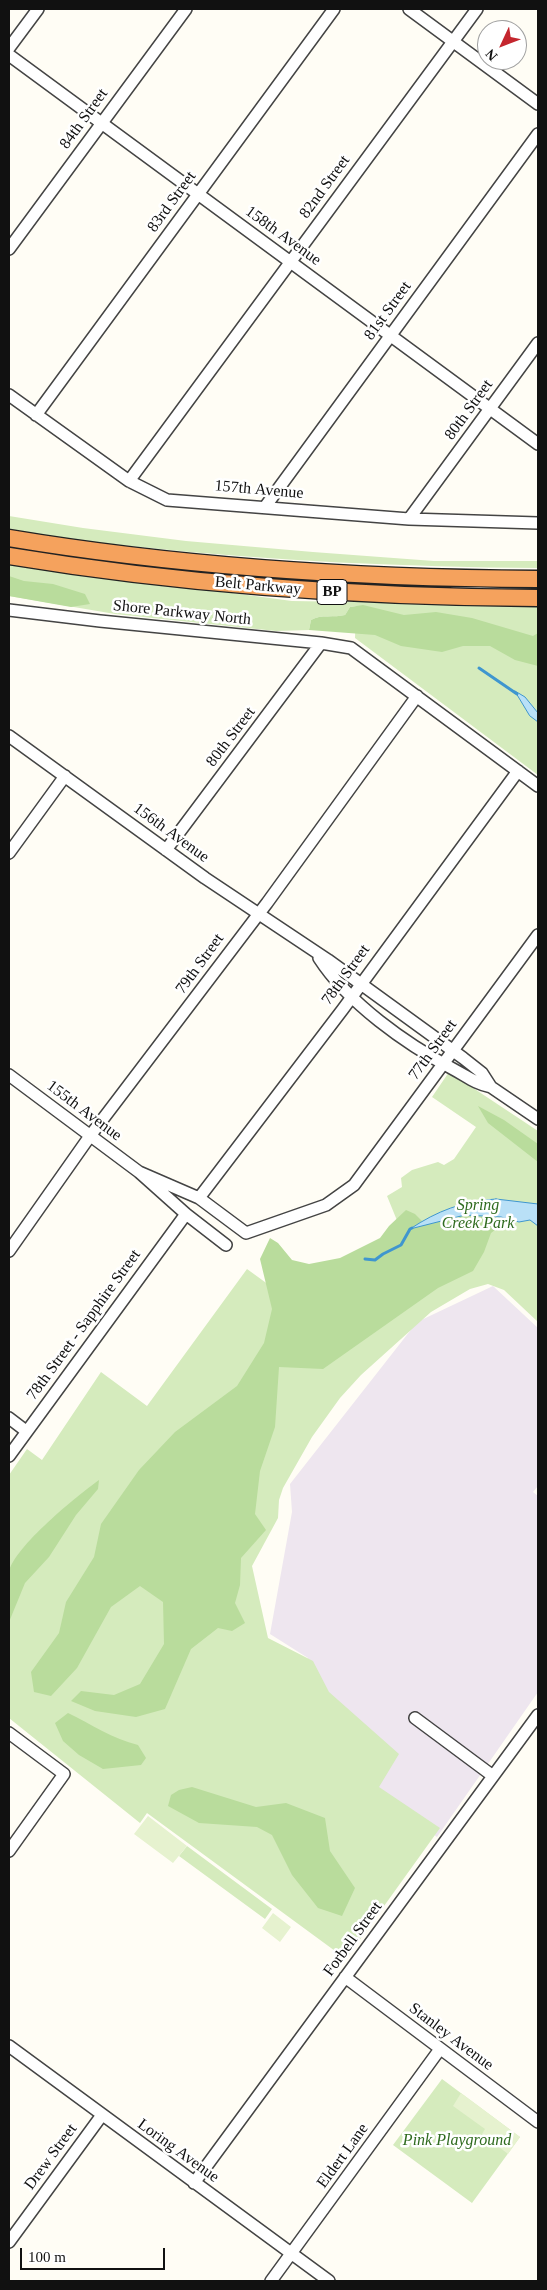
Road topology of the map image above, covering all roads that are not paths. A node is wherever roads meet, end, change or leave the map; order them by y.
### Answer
1 (38, 9) edge
2 (186, 9) edge
3 (334, 9) edge
4 (409, 9) edge
5 (477, 9) edge
6 (453, 41) junction
7 (9, 48) edge
8 (9, 55) edge
9 (538, 104) edge
10 (101, 123) junction
11 (538, 134) edge
12 (198, 194) junction
13 (9, 249) edge
14 (290, 262) junction
15 (390, 335) junction
16 (538, 343) edge
17 (9, 395) edge
18 (490, 409) junction
19 (36, 415) junction
20 (538, 444) edge
21 (129, 481) junction
22 (265, 507) junction
23 (409, 519) junction
24 (538, 523) edge
25 (9, 538) edge
26 (9, 556) edge
27 (538, 579) edge
28 (538, 598) edge
29 (9, 610) edge
30 (321, 643) junction
31 (417, 696) junction
32 (9, 736) edge
33 (518, 771) junction
34 (65, 776) junction
35 (538, 786) edge
36 (166, 850) junction
37 (9, 853) edge
38 (258, 913) junction
39 (538, 935) edge
40 (316, 954) junction
41 (360, 983) junction
42 (350, 997) junction
43 (452, 1052) junction
44 (443, 1064) junction
45 (9, 1075) edge
46 (491, 1087) junction
47 (538, 1119) edge
48 (90, 1136) junction
49 (139, 1172) junction
50 (199, 1198) junction
51 (186, 1214) junction
52 (246, 1233) joint
53 (226, 1245) dead end
54 (9, 1251) edge
55 (9, 1418) edge
56 (26, 1432) junction
57 (9, 1456) edge
58 (538, 1715) edge
59 (415, 1718) dead end
60 (9, 1733) edge
61 (494, 1776) junction
62 (9, 1851) edge
63 (345, 1978) junction
64 (9, 2046) edge
65 (440, 2049) junction
66 (102, 2115) junction
67 (538, 2122) edge
68 (194, 2183) junction
69 (9, 2242) edge
70 (291, 2254) junction
71 (271, 2281) edge
72 (329, 2281) edge

1 - 7 street
2 - 10 street, 84th Street
3 - 12 street, 83rd Street
4 - 6 street
5 - 6 street, 82nd Street
6 - 9 street
6 - 14 street, 82nd Street
8 - 10 street, 158th Avenue
10 - 12 street, 158th Avenue
10 - 13 street, 84th Street
11 - 15 street, 81st Street
12 - 14 street, 158th Avenue
12 - 19 street, 83rd Street
14 - 15 street, 158th Avenue
14 - 21 street, 82nd Street
15 - 18 street, 158th Avenue
15 - 22 street, 81st Street
16 - 18 street, 80th Street
17 - 19 street, 157th Avenue
18 - 20 street, 158th Avenue
18 - 23 street, 80th Street
19 - 21 street, 157th Avenue
21 - 22 street, 157th Avenue
22 - 23 street, 157th Avenue
23 - 24 street, 157th Avenue
25 - 27 highway, Belt Parkway / BP
26 - 28 highway, Belt Parkway / BP
29 - 30 street, Shore Parkway North
30 - 31 street, Shore Parkway North
30 - 36 street, 80th Street
31 - 33 street
31 - 38 street, 79th Street
32 - 34 street, 156th Avenue
33 - 35 street
33 - 41 street, 78th Street
34 - 36 street, 156th Avenue
34 - 37 street
36 - 38 street, 156th Avenue
38 - 40 street, 156th Avenue
38 - 48 street, 79th Street
39 - 43 street, 77th Street
40 - 41 street, 156th Avenue
40 - 42 street, 156th Avenue
41 - 42 street, 78th Street
41 - 43 street, 156th Avenue
42 - 44 street, 156th Avenue
42 - 50 street, 78th Street
43 - 44 street, 77th Street
43 - 46 street, 156th Avenue
44 - 46 street, 156th Avenue
44 - 52 street, 77th Street
45 - 48 street, 155th Avenue
46 - 47 street, 156th Avenue
48 - 49 street, 155th Avenue
48 - 54 street, 79th Street
49 - 50 street, 155th Avenue
49 - 51 street, 155th Avenue
50 - 52 street, 155th Avenue
51 - 53 street, 155th Avenue
51 - 56 street, 78th Street - Sapphire Street
55 - 56 street
56 - 57 street, 78th Street - Sapphire Street
58 - 61 street, Forbell Street
59 - 61 street
60 - 62 street
61 - 63 street, Forbell Street
63 - 65 street, Stanley Avenue
63 - 68 street, Forbell Street
64 - 66 street, Loring Avenue
65 - 67 street, Stanley Avenue
65 - 70 street, Eldert Lane
66 - 68 street, Loring Avenue
66 - 69 street, Drew Street
68 - 70 street, Loring Avenue
70 - 71 street, Eldert Lane
70 - 72 street, Loring Avenue

